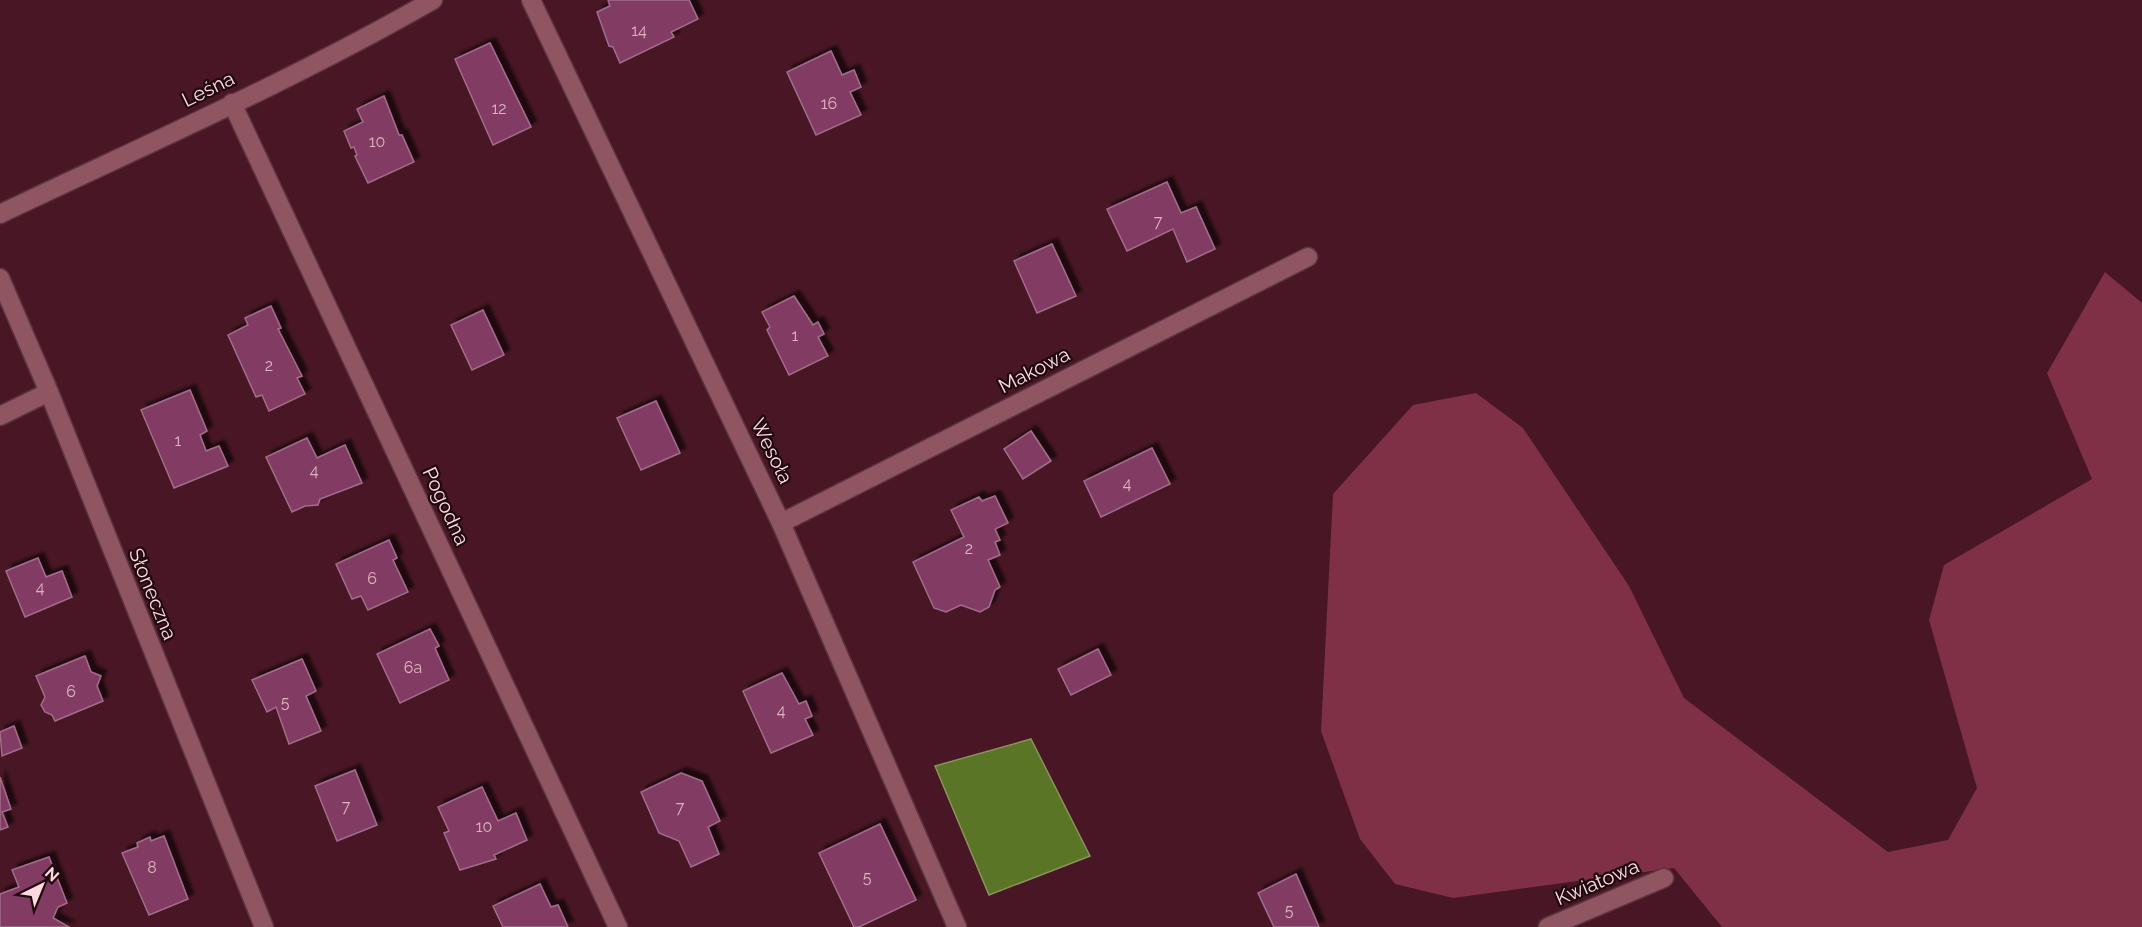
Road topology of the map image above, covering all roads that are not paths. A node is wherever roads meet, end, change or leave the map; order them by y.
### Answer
1 (433, 0) edge
2 (531, 0) edge
3 (232, 103) junction
4 (0, 214) edge
5 (1308, 257) dead end
6 (0, 278) edge
7 (49, 392) junction
8 (0, 416) edge
9 (781, 523) junction
10 (1664, 878) dead end
11 (264, 927) edge
12 (618, 927) edge
13 (957, 927) edge
14 (1548, 927) edge

1 - 3 street, Leśna
2 - 9 street, Wesoła
3 - 4 street, Leśna
3 - 12 street, Pogodna
5 - 9 street, Makowa
6 - 7 street, Słoneczna
7 - 8 street
7 - 11 street, Słoneczna
9 - 13 street, Wesoła
10 - 14 street, Kwiatowa

